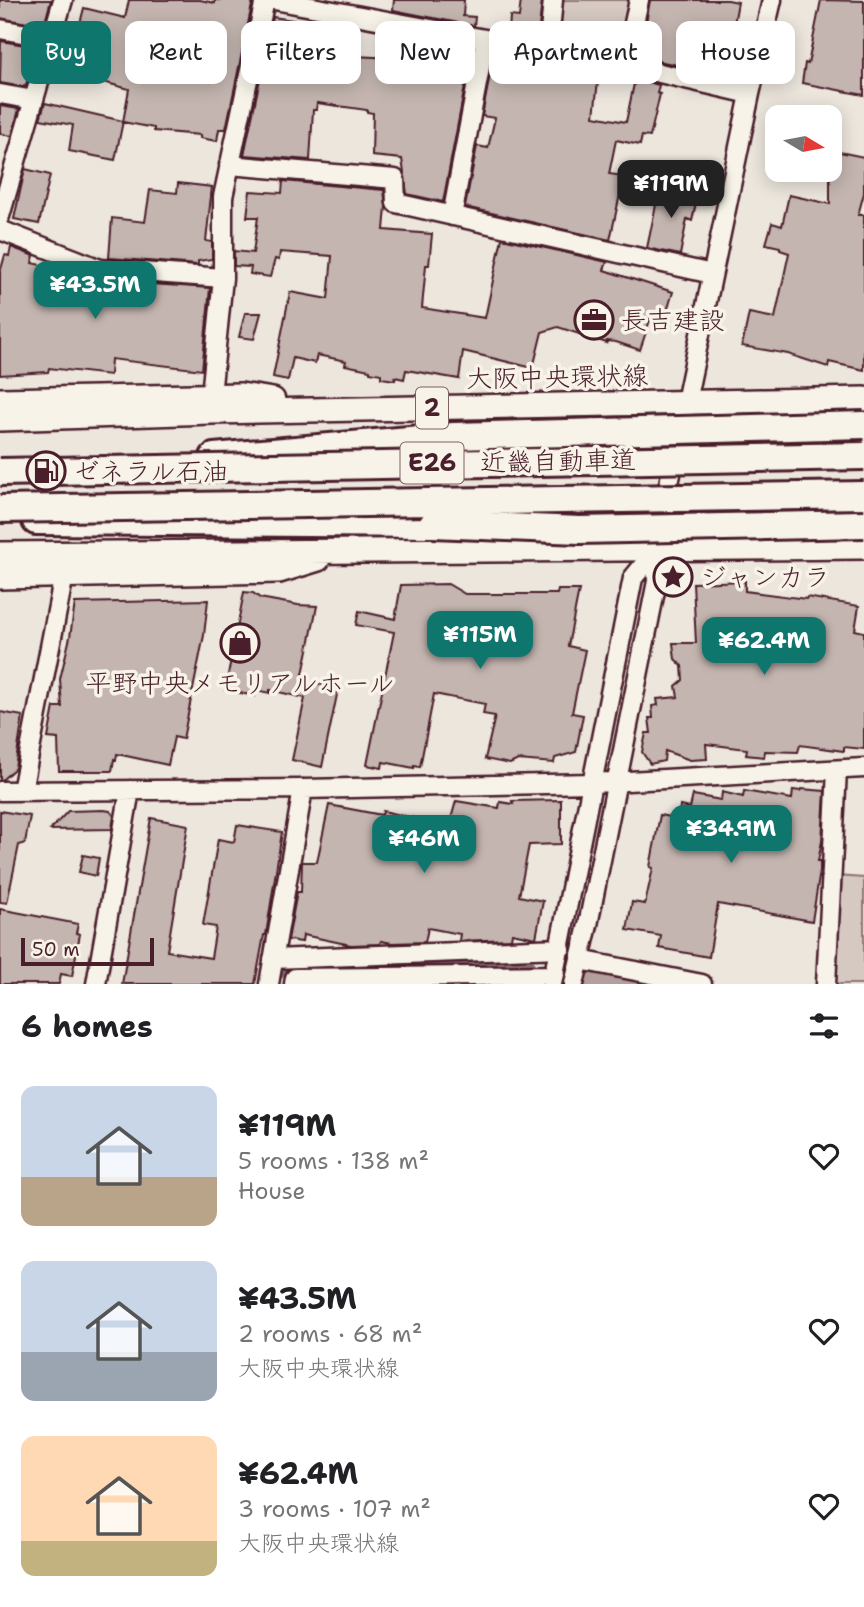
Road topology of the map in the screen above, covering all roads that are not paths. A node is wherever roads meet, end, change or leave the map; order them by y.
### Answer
1 (63, 0) edge
2 (265, 0) edge
3 (274, 0) edge
4 (553, 0) edge
5 (639, 0) edge
6 (772, 0) edge
7 (346, 6) edge
8 (58, 21) edge
9 (551, 21) edge
10 (634, 21) edge
11 (0, 29) edge
12 (21, 33) edge
13 (485, 41) junction
14 (489, 42) edge
15 (662, 73) edge
16 (39, 84) edge
17 (750, 93) junction
18 (0, 94) edge
19 (34, 100) junction
20 (229, 165) junction
21 (0, 216) edge
22 (452, 216) junction
23 (0, 230) edge
24 (712, 274) junction
25 (223, 278) junction
26 (211, 395) junction
27 (864, 399) edge
28 (0, 400) edge
29 (685, 402) junction
30 (341, 410) junction
31 (0, 418) edge
32 (864, 425) edge
33 (864, 456) edge
34 (59, 471) junction
35 (0, 472) edge
36 (864, 495) edge
37 (0, 509) edge
38 (0, 520) edge
39 (864, 524) edge
40 (864, 547) edge
41 (654, 551) junction
42 (345, 552) junction
43 (0, 554) edge
44 (64, 575) junction
45 (0, 577) edge
46 (864, 768) edge
47 (837, 770) junction
48 (617, 782) junction
49 (592, 783) junction
50 (303, 789) junction
51 (130, 790) junction
52 (0, 791) edge
53 (22, 791) junction
54 (561, 948) junction
55 (273, 960) junction
56 (580, 960) junction
57 (554, 979) edge
58 (356, 981) edge
59 (96, 984) edge
60 (269, 984) edge
61 (294, 984) edge
62 (574, 984) edge
63 (702, 984) edge
64 (826, 984) edge

1 - 8 street
2 - 20 street
3 - 7 street
4 - 9 street
5 - 10 street
6 - 17 street
7 - 13 street
11 - 12 street
13 - 14 street
13 - 22 street
15 - 17 street
16 - 19 street
17 - 24 street
18 - 19 street
19 - 21 street
20 - 22 street
20 - 25 street
22 - 24 street
23 - 25 street
24 - 29 street
25 - 26 street
26 - 28 main road
26 - 30 main road
27 - 29 main road, 大阪中央環状線 / 2
29 - 30 main road, 大阪中央環状線 / 2
29 - 41 street
30 - 31 main road, 大阪中央環状線 / 2
32 - 34 highway, bridge
33 - 34 highway, 近畿自動車道 / E26, bridge
34 - 35 highway, 近畿自動車道 / E26, bridge
36 - 37 highway, 近畿自動車道 / E26, bridge
38 - 39 highway, bridge
40 - 41 main road
41 - 42 main road
41 - 48 street
41 - 49 street
42 - 43 main road
42 - 44 main road
44 - 45 main road
44 - 53 street
46 - 47 street
47 - 48 street
47 - 64 street
48 - 49 street
48 - 56 street
49 - 50 street
49 - 54 street
50 - 51 street
50 - 55 street
51 - 53 street
51 - 59 street
52 - 53 street
54 - 55 street
54 - 57 street
55 - 60 street
56 - 62 street
56 - 63 street
57 - 58 street
58 - 61 street

